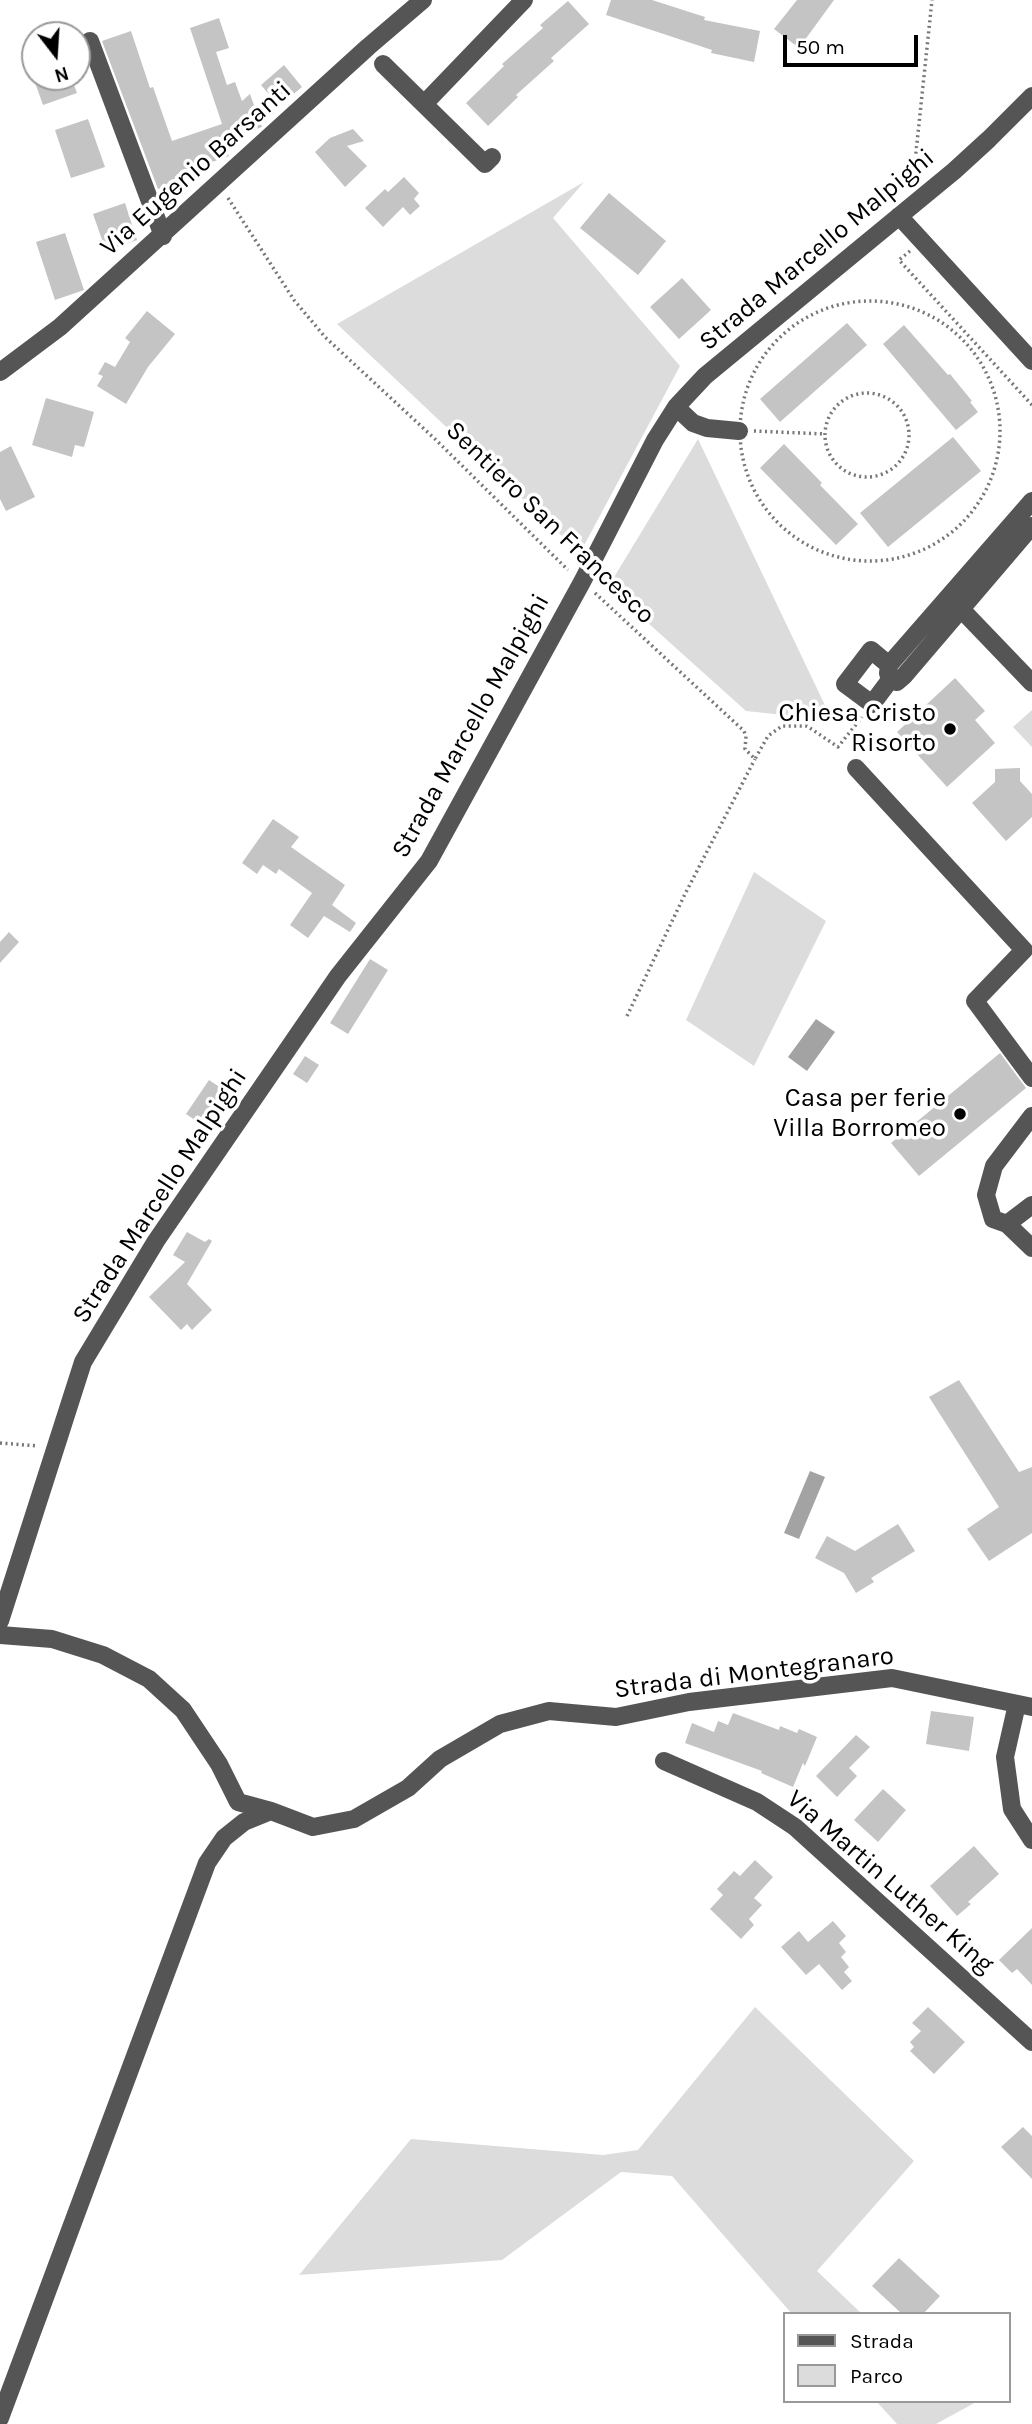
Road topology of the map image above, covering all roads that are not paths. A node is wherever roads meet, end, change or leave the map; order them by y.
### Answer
1 (423, 0) edge
2 (524, 0) edge
3 (91, 44) edge
4 (383, 64) dead end
5 (1032, 96) edge
6 (424, 104) junction
7 (492, 157) dead end
8 (899, 216) junction
9 (163, 236) junction
10 (1032, 361) edge
11 (0, 372) edge
12 (676, 407) junction
13 (739, 430) road end
14 (1032, 501) edge
15 (1032, 526) edge
16 (960, 608) junction
17 (895, 674) junction
18 (1032, 682) edge
19 (856, 768) dead end
20 (1032, 1078) edge
21 (1032, 1116) edge
22 (1032, 1205) edge
23 (1007, 1224) junction
24 (1032, 1248) edge
25 (0, 1621) edge
26 (0, 1636) edge
27 (1025, 1706) edge
28 (664, 1761) dead end
29 (271, 1811) junction
30 (1032, 1840) edge
31 (1032, 2042) edge
32 (0, 2418) edge

1 - 9 street, Via Eugenio Barsanti
2 - 6 street
3 - 9 street
4 - 6 street
5 - 8 street, Strada Marcello Malpighi
6 - 7 street
8 - 10 street
8 - 12 street, Strada Marcello Malpighi
9 - 11 street, Via Eugenio Barsanti
12 - 13 street
12 - 25 street, Strada Marcello Malpighi
14 - 17 street
15 - 16 street
16 - 17 street
16 - 18 street
17 - 17 street
19 - 20 street
21 - 23 street
22 - 23 street
23 - 24 street
26 - 29 street, Strada di Montegranaro
27 - 29 street, Strada di Montegranaro
27 - 30 street
28 - 31 street, Via Martin Luther King
29 - 32 street

